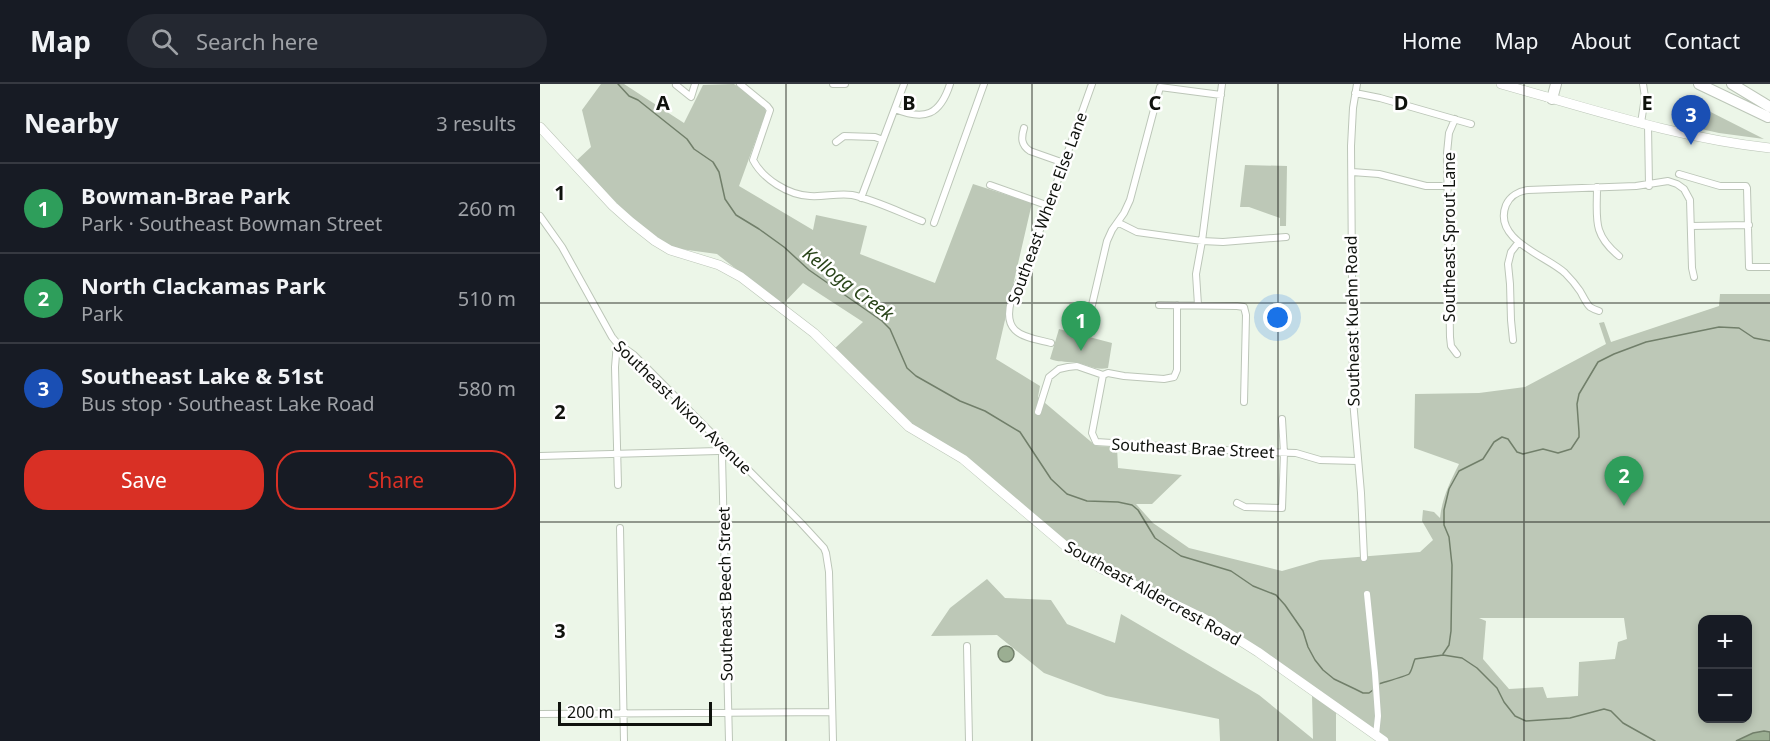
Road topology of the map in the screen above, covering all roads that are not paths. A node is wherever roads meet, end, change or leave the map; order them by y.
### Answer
1 (695, 84) edge
2 (740, 84) edge
3 (833, 84) edge
4 (845, 84) edge
5 (904, 84) edge
6 (950, 84) edge
7 (984, 84) edge
8 (1092, 84) edge
9 (1222, 84) edge
10 (1357, 84) edge
11 (1501, 84) edge
12 (1551, 84) edge
13 (1556, 84) edge
14 (1643, 84) edge
15 (1699, 84) edge
16 (1714, 84) edge
17 (1732, 84) edge
18 (676, 86) dead end
19 (1355, 93) junction
20 (1221, 95) junction
21 (1549, 98) junction
22 (895, 109) junction
23 (1769, 114) edge
24 (1455, 119) junction
25 (1471, 124) dead end
26 (1645, 124) junction
27 (540, 127) edge
28 (1024, 128) dead end
29 (883, 140) junction
30 (836, 142) dead end
31 (1770, 147) edge
32 (1064, 163) junction
33 (1352, 172) junction
34 (1679, 174) dead end
35 (990, 185) dead end
36 (1448, 186) junction
37 (1649, 186) junction
38 (1597, 187) junction
39 (861, 198) junction
40 (1049, 206) junction
41 (540, 216) edge
42 (922, 221) dead end
43 (934, 223) dead end
44 (1119, 223) junction
45 (1749, 225) junction
46 (1691, 226) junction
47 (1286, 237) dead end
48 (1202, 241) junction
49 (1518, 243) junction
50 (1619, 256) dead end
51 (1770, 267) edge
52 (1694, 277) dead end
53 (1092, 305) dead end
54 (1159, 305) dead end
55 (1177, 305) junction
56 (1198, 305) junction
57 (1599, 311) dead end
58 (1513, 340) dead end
59 (617, 343) junction
60 (1051, 344) dead end
61 (1457, 354) dead end
62 (1103, 375) junction
63 (1244, 402) dead end
64 (1038, 412) dead end
65 (1282, 418) dead end
66 (725, 447) junction
67 (1284, 453) junction
68 (617, 454) junction
69 (540, 456) edge
70 (1357, 460) junction
71 (618, 485) dead end
72 (1237, 503) dead end
73 (620, 528) dead end
74 (1364, 558) dead end
75 (1367, 594) dead end
76 (967, 646) dead end
77 (832, 712) junction
78 (728, 713) junction
79 (540, 714) edge
80 (623, 714) junction
81 (1380, 738) edge
82 (624, 741) edge
83 (729, 741) edge
84 (832, 741) edge
85 (969, 741) edge

1 - 18 street
2 - 39 street
3 - 4 street
5 - 22 street
6 - 22 street
7 - 43 street
8 - 32 street, Southeast Where Else Lane
9 - 20 street
10 - 19 street, Southeast Kuehn Road
11 - 21 street
12 - 21 highway
13 - 21 highway
14 - 26 street
15 - 23 highway
16 - 23 highway
17 - 23 highway
19 - 24 street
19 - 33 street, Southeast Kuehn Road
20 - 44 street
20 - 48 street
21 - 26 street
22 - 29 street
24 - 25 street
24 - 36 street, Southeast Sprout Lane
26 - 31 street
26 - 37 street
27 - 81 street, Southeast Aldercrest Road
28 - 32 street
29 - 30 street
29 - 39 street
32 - 40 street, Southeast Where Else Lane
33 - 36 street
33 - 70 street, Southeast Kuehn Road
34 - 45 street
35 - 40 street
36 - 61 street, Southeast Sprout Lane
37 - 38 street
37 - 46 street
38 - 49 street
38 - 50 street
39 - 42 street
40 - 60 street, Southeast Where Else Lane
41 - 59 street, Southeast Nixon Avenue
44 - 48 street
44 - 53 street
45 - 46 street
45 - 51 street
46 - 52 street
47 - 48 street
48 - 56 street
49 - 57 street
49 - 58 street
54 - 55 street
55 - 56 street
55 - 62 street
56 - 63 street
59 - 66 street, Southeast Nixon Avenue
59 - 68 street
62 - 64 street
62 - 67 street, Southeast Brae Street
65 - 67 street
66 - 68 street
66 - 77 street, Southeast Nixon Avenue
66 - 78 street, Southeast Beech Street
67 - 70 street, Southeast Brae Street
67 - 72 street
68 - 69 street
68 - 71 street
70 - 74 street, Southeast Kuehn Road
73 - 80 street
75 - 81 street
76 - 85 street
77 - 78 street
77 - 84 street
78 - 80 street
78 - 83 street, Southeast Beech Street
79 - 80 street
80 - 82 street

